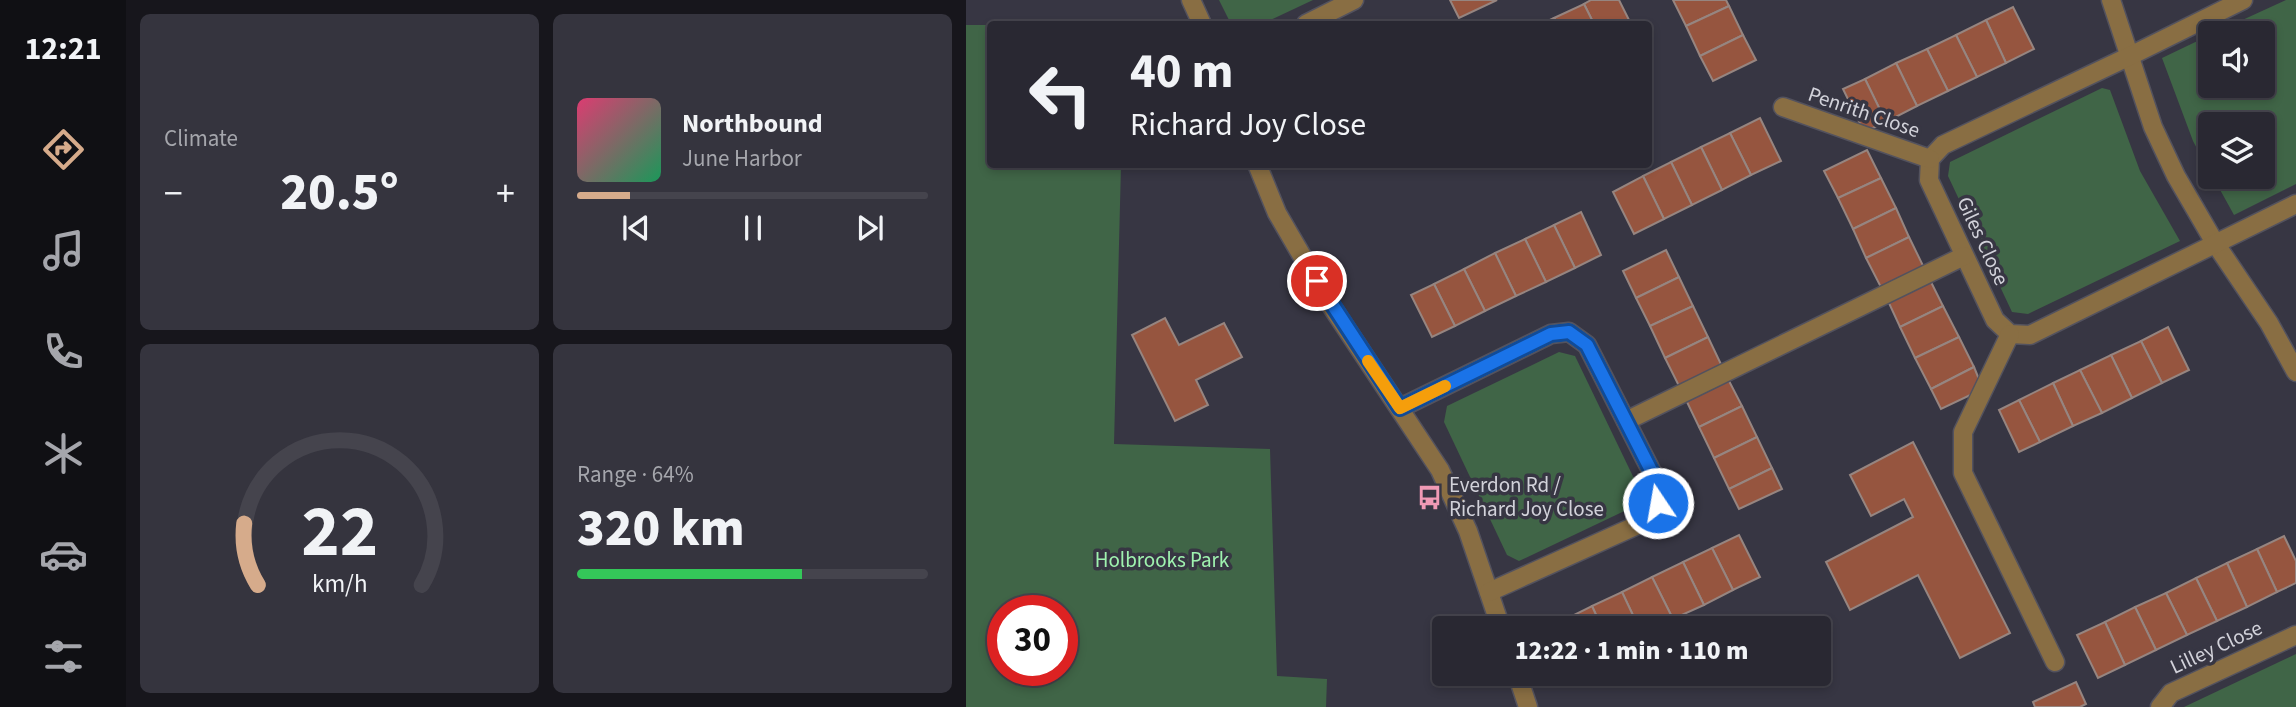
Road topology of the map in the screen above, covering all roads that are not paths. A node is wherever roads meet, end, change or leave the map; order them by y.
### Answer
1 (1191, 0) edge
2 (1354, 0) edge
3 (2111, 0) edge
4 (2243, 0) edge
5 (1201, 21) edge
6 (1312, 21) edge
7 (2130, 57) junction
8 (1783, 107) dead end
9 (1930, 159) junction
10 (1258, 168) edge
11 (2296, 204) edge
12 (2215, 243) junction
13 (1965, 256) junction
14 (2010, 334) junction
15 (2296, 372) edge
16 (1400, 408) junction
17 (1626, 421) junction
18 (1489, 592) junction
19 (1497, 616) edge
20 (2296, 635) edge
21 (2055, 662) dead end
22 (1521, 686) edge
23 (1528, 707) edge
24 (2160, 707) edge

1 - 5 street
2 - 6 street
3 - 7 street
4 - 7 street
7 - 9 street
7 - 12 street
8 - 9 street, Penrith Close
9 - 13 street, Giles Close
10 - 16 street
11 - 12 street
12 - 14 street
12 - 15 street
13 - 14 street, Giles Close
13 - 17 street
14 - 21 street
16 - 17 street
16 - 18 street
17 - 18 street
18 - 19 street
20 - 24 street, Lilley Close
22 - 23 street

